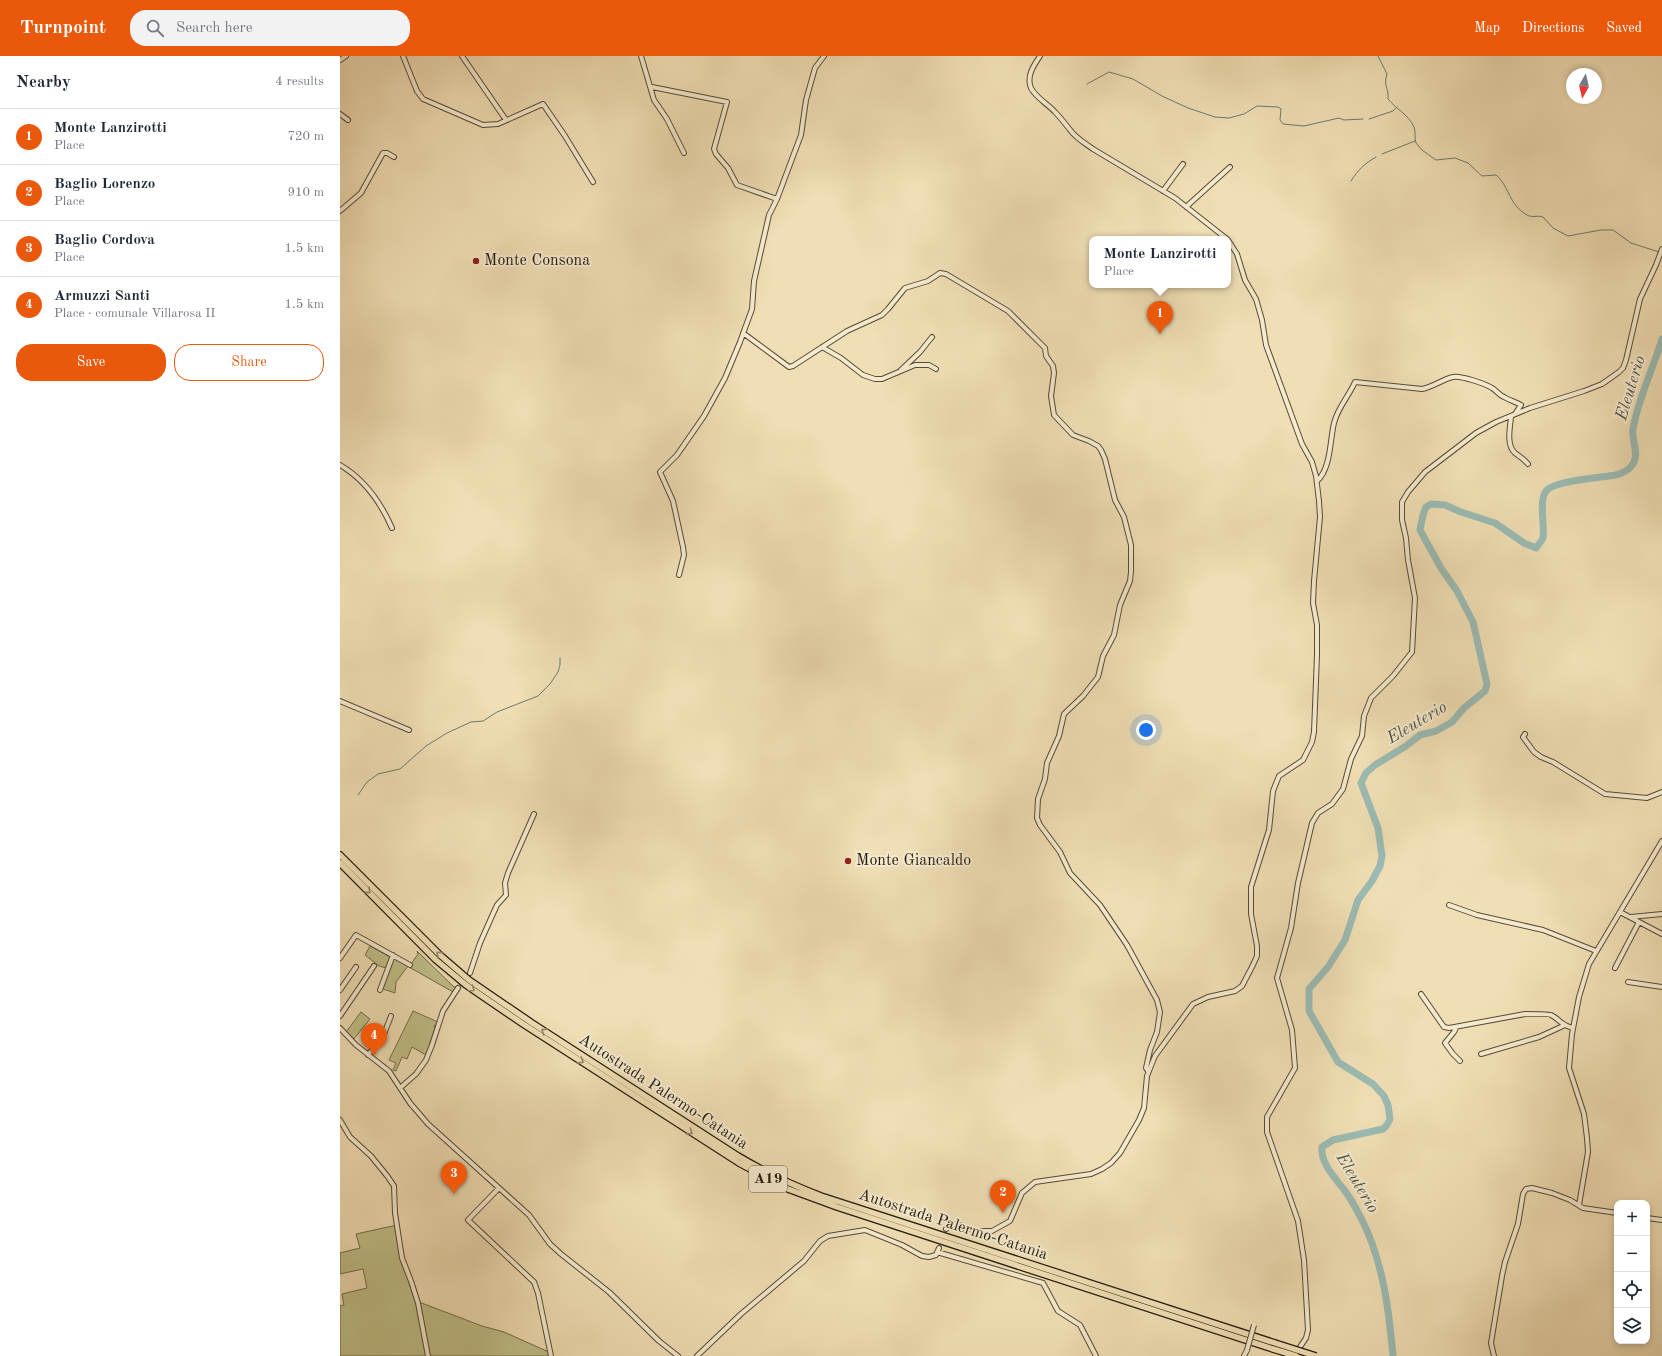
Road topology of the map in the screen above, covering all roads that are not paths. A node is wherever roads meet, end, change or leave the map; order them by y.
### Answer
1 (346, 56) edge
2 (402, 56) edge
3 (462, 56) edge
4 (641, 56) edge
5 (824, 56) edge
6 (1040, 56) edge
7 (340, 60) edge
8 (652, 87) junction
9 (340, 114) edge
10 (348, 120) dead end
11 (506, 120) junction
12 (684, 153) dead end
13 (394, 157) dead end
14 (1182, 164) dead end
15 (1230, 167) dead end
16 (593, 182) dead end
17 (1163, 190) junction
18 (777, 199) junction
19 (1186, 207) junction
20 (340, 211) edge
21 (1223, 236) edge
22 (1231, 245) edge
23 (1661, 252) edge
24 (743, 333) junction
25 (932, 337) dead end
26 (822, 347) junction
27 (936, 369) dead end
28 (899, 371) junction
29 (1513, 416) junction
30 (1528, 464) dead end
31 (340, 465) edge
32 (1317, 481) junction
33 (392, 528) dead end
34 (678, 575) dead end
35 (340, 701) edge
36 (409, 730) dead end
37 (1525, 734) dead end
38 (1662, 792) edge
39 (534, 814) dead end
40 (1662, 841) edge
41 (340, 855) edge
42 (340, 863) edge
43 (1449, 905) dead end
44 (1620, 912) junction
45 (1662, 914) edge
46 (1630, 918) junction
47 (1639, 922) junction
48 (1662, 934) edge
49 (1596, 951) junction
50 (393, 955) junction
51 (340, 958) edge
52 (410, 965) dead end
53 (374, 966) dead end
54 (356, 967) dead end
55 (1615, 968) dead end
56 (470, 973) tunnel mouth
57 (1628, 982) dead end
58 (1662, 987) edge
59 (458, 988) tunnel mouth
60 (340, 990) edge
61 (380, 990) dead end
62 (1421, 994) dead end
63 (340, 1016) edge
64 (391, 1016) dead end
65 (1563, 1026) junction
66 (340, 1028) edge
67 (1456, 1028) junction
68 (1573, 1028) junction
69 (1481, 1054) dead end
70 (368, 1055) junction
71 (1460, 1061) dead end
72 (1148, 1071) junction
73 (400, 1088) junction
74 (340, 1120) edge
75 (499, 1188) junction
76 (1579, 1205) junction
77 (1614, 1213) edge
78 (1650, 1218) edge
79 (1662, 1220) edge
80 (946, 1229) dead end
81 (939, 1248) tunnel mouth
82 (937, 1252) junction
83 (1254, 1325) dead end
84 (1274, 1346) junction
85 (428, 1356) edge
86 (551, 1356) edge
87 (678, 1356) edge
88 (697, 1356) edge
89 (1096, 1356) edge
90 (1244, 1356) edge
91 (1295, 1356) edge
92 (1316, 1356) edge
93 (1494, 1356) edge

1 - 7 street
2 - 11 street
3 - 11 street
4 - 8 street
5 - 18 street
6 - 17 street
8 - 12 street
8 - 18 street
9 - 10 street
11 - 16 street
13 - 20 street
14 - 17 street
15 - 19 street
17 - 19 street
18 - 24 street
19 - 21 street
22 - 32 street
23 - 29 street
24 - 26 street
24 - 34 street
25 - 28 street
26 - 28 street
26 - 72 street
27 - 28 street
29 - 30 street
29 - 32 street
29 - 91 street
31 - 33 street
32 - 72 street
35 - 36 street
37 - 38 street
39 - 56 street
40 - 44 street
84 -> 41 highway, Autostrada Palermo-Catania / A19
42 -> 84 highway, Autostrada Palermo-Catania / A19
43 - 49 street
44 - 46 street
44 - 49 street
45 - 46 street
46 - 47 street
47 - 48 street
47 - 55 street
49 - 68 street
50 - 51 street
50 - 52 street
50 - 61 street
53 - 63 street
54 - 60 street
57 - 58 street
59 - 73 street
62 - 67 street
64 - 70 street
65 - 67 street
65 - 68 street
65 - 69 street
66 - 70 street
67 - 71 street
68 - 76 street
70 - 73 street
72 - 80 street
73 - 75 street
74 - 85 street
75 - 86 street
75 - 87 street
76 - 77 street
76 - 93 street
78 - 79 street
81 - 82 street
82 - 88 street
82 - 89 street
83 - 90 street, bridge
84 - 91 highway, A19, bridge
84 - 92 highway, A19, bridge

